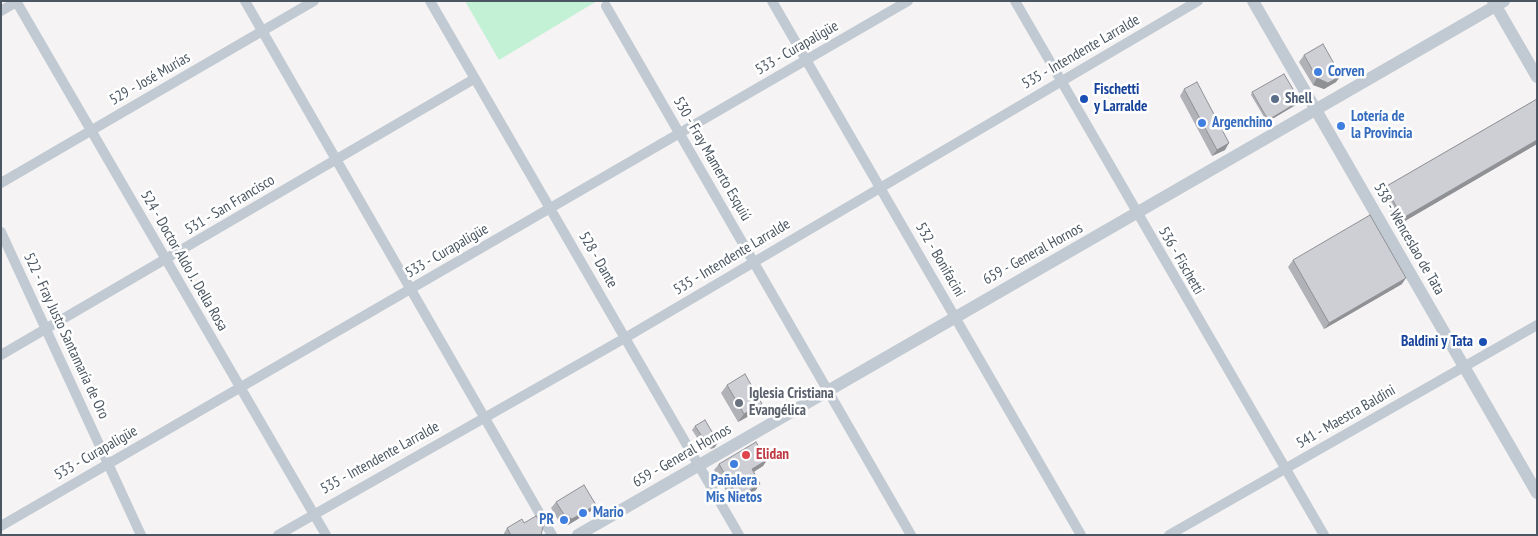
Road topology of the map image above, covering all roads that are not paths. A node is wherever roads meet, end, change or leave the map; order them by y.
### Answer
1 (17, 1) edge
2 (245, 1) edge
3 (314, 1) edge
4 (430, 1) edge
5 (772, 1) edge
6 (908, 1) edge
7 (1015, 1) edge
8 (1198, 1) edge
9 (1253, 1) edge
10 (1498, 3) edge
11 (606, 6) dead end
12 (1, 11) edge
13 (262, 32) junction
14 (806, 60) junction
15 (1537, 77) edge
16 (474, 79) junction
17 (1061, 81) junction
18 (1316, 110) junction
19 (91, 131) junction
20 (680, 133) junction
21 (336, 160) junction
22 (1, 183) edge
23 (880, 187) junction
24 (551, 208) junction
25 (1136, 214) junction
26 (1, 232) edge
27 (167, 260) junction
28 (755, 261) junction
29 (411, 290) junction
30 (956, 316) junction
31 (1537, 324) edge
32 (46, 330) junction
33 (625, 338) junction
34 (1, 355) edge
35 (1465, 367) junction
36 (240, 389) junction
37 (828, 389) junction
38 (484, 417) junction
39 (108, 464) junction
40 (698, 465) junction
41 (1286, 468) junction
42 (1537, 493) edge
43 (313, 514) junction
44 (1, 526) edge
45 (141, 535) edge
46 (278, 535) edge
47 (326, 535) edge
48 (552, 535) edge
49 (578, 535) edge
50 (739, 535) edge
51 (911, 535) edge
52 (1081, 535) edge
53 (1169, 535) edge
54 (1324, 535) edge

1 - 12 street
1 - 19 street, 524 - Doctor Aldo J. Della Rosa
2 - 13 street
3 - 13 street, 529 - José Murías
4 - 16 street, 528 - Dante
5 - 14 street, 532 - Bonifacini
6 - 14 street, 533 - Curapaligüe
7 - 17 street, 536 - Fischetti
8 - 17 street, 535 - Intendente Larralde
9 - 18 street, 538 - Wenceslao de Tata
10 - 15 street
10 - 18 street, 659 - General Hornos
11 - 20 street, 530 - Fray Mamerto Esquiú
13 - 19 street, 529 - José Murías
13 - 21 street
14 - 20 street, 533 - Curapaligüe
14 - 23 street, 532 - Bonifacini
16 - 21 street, 531 - San Francisco
16 - 24 street, 528 - Dante
17 - 23 street, 535 - Intendente Larralde
17 - 25 street, 536 - Fischetti
18 - 25 street, 659 - General Hornos
18 - 35 street, 538 - Wenceslao de Tata
19 - 22 street, 529 - José Murías
19 - 27 street, 524 - Doctor Aldo J. Della Rosa
20 - 24 street, 533 - Curapaligüe
20 - 28 street, 530 - Fray Mamerto Esquiú
21 - 27 street, 531 - San Francisco
21 - 29 street
23 - 28 street, 535 - Intendente Larralde
23 - 30 street, 532 - Bonifacini
24 - 29 street, 533 - Curapaligüe
24 - 33 street, 528 - Dante
25 - 30 street, 659 - General Hornos
25 - 41 street, 536 - Fischetti
26 - 32 street, 522 - Fray Justo Santamaría de Oro
27 - 32 street, 531 - San Francisco
27 - 36 street, 524 - Doctor Aldo J. Della Rosa
28 - 33 street, 535 - Intendente Larralde
28 - 37 street, 530 - Fray Mamerto Esquiú
29 - 36 street, 533 - Curapaligüe
29 - 38 street
30 - 37 street, 659 - General Hornos
30 - 52 street, 532 - Bonifacini
31 - 35 street, 541 - Maestra Baldini
32 - 34 street, 531 - San Francisco
32 - 39 street, 522 - Fray Justo Santamaría de Oro
33 - 38 street, 535 - Intendente Larralde
33 - 40 street, 528 - Dante
35 - 41 street, 541 - Maestra Baldini
35 - 42 street, 538 - Wenceslao de Tata
36 - 39 street, 533 - Curapaligüe
36 - 43 street, 524 - Doctor Aldo J. Della Rosa
37 - 40 street, 659 - General Hornos
37 - 51 street, 530 - Fray Mamerto Esquiú
38 - 43 street, 535 - Intendente Larralde
38 - 48 street
39 - 44 street, 533 - Curapaligüe
39 - 45 street, 522 - Fray Justo Santamaría de Oro
40 - 49 street, 659 - General Hornos
40 - 50 street, 528 - Dante
41 - 53 street, 541 - Maestra Baldini
41 - 54 street, 536 - Fischetti
43 - 46 street, 535 - Intendente Larralde
43 - 47 street, 524 - Doctor Aldo J. Della Rosa

